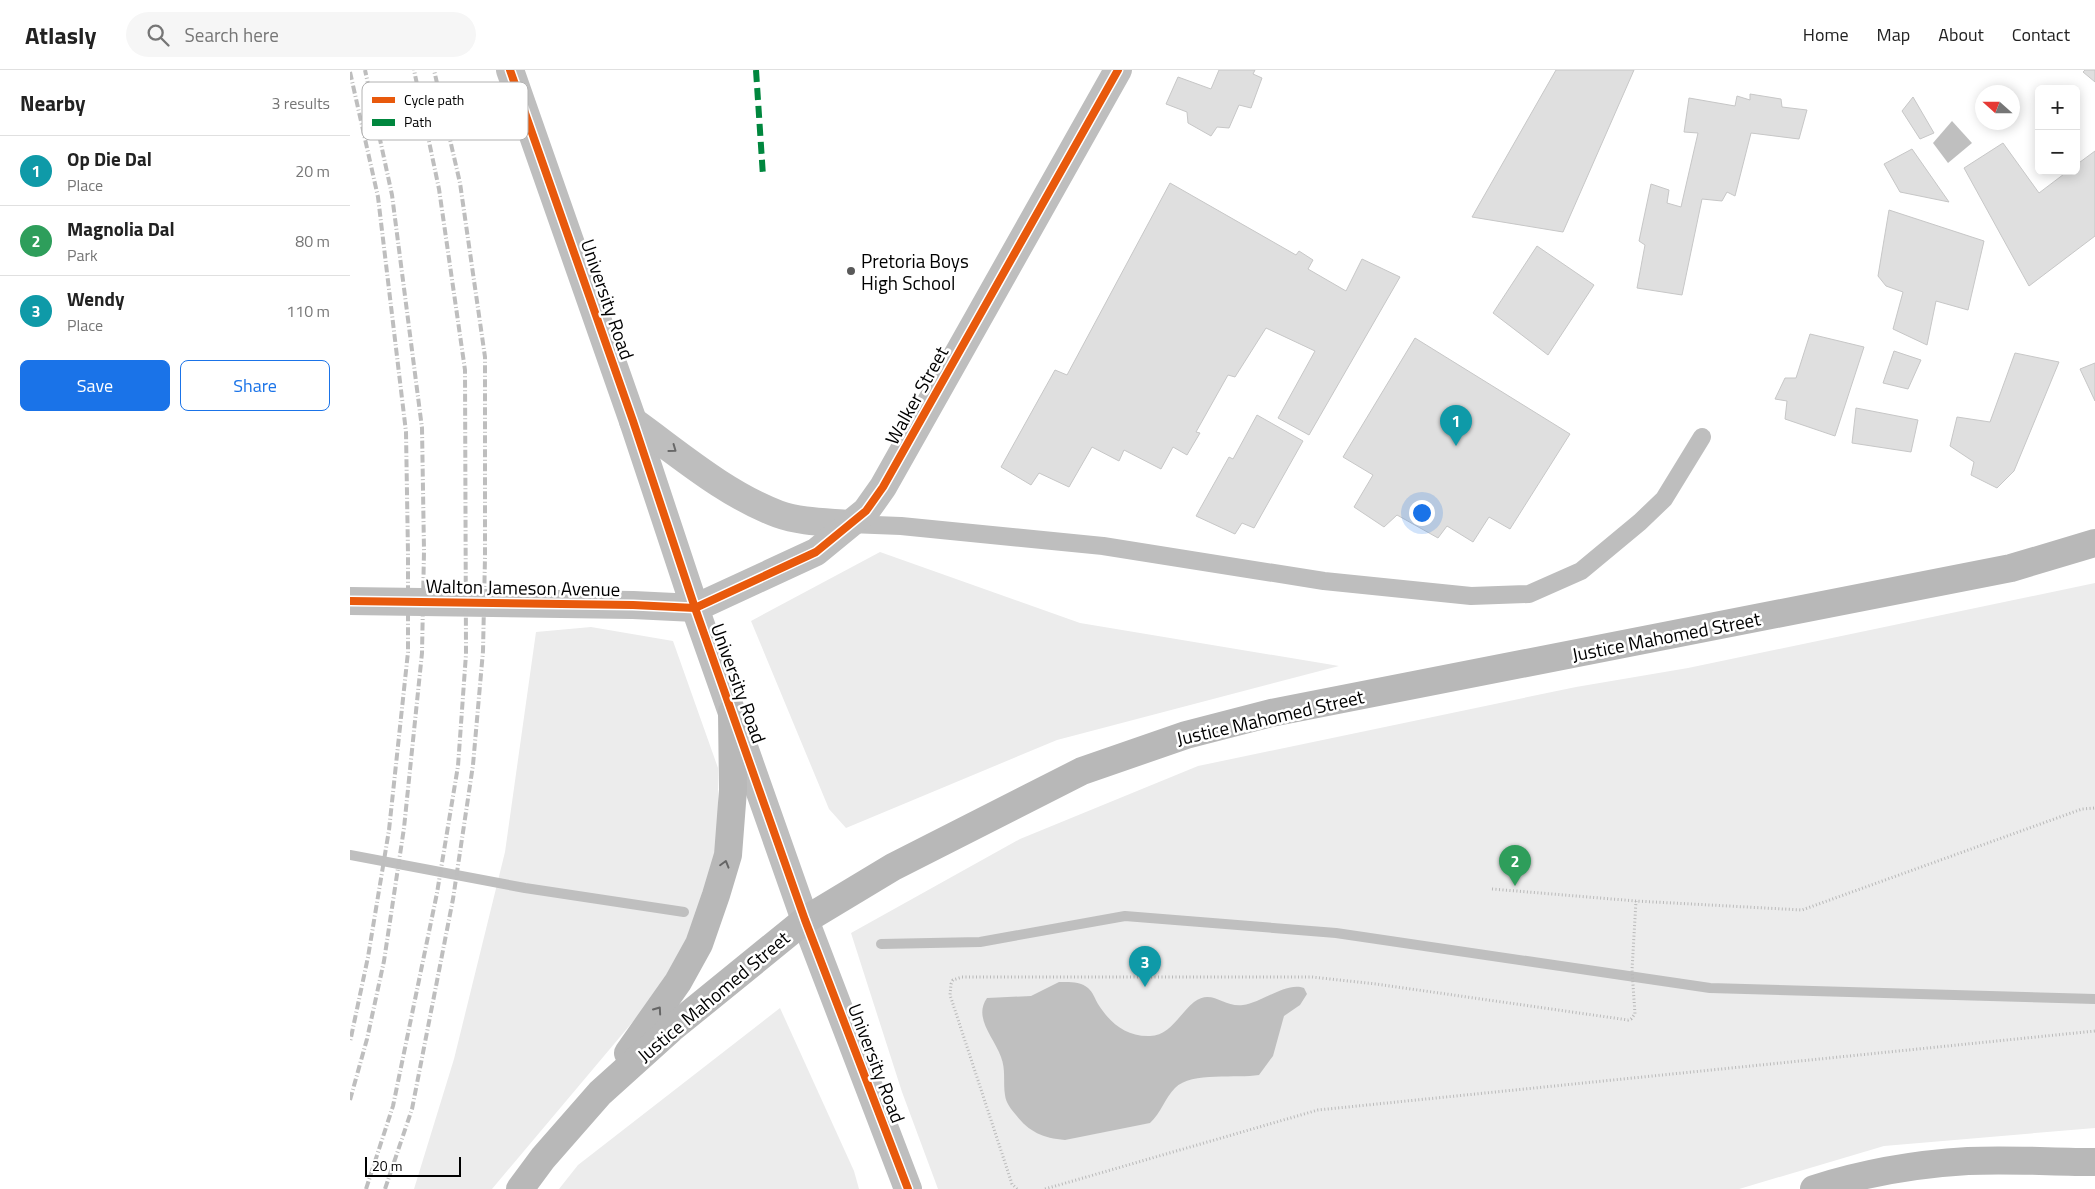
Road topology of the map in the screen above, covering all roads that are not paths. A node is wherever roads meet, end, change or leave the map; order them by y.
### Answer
1 (510, 70) edge
2 (1118, 70) edge
3 (514, 82) edge
4 (528, 121) edge
5 (634, 421) junction
6 (1702, 437) dead end
7 (849, 524) junction
8 (2095, 543) edge
9 (350, 601) edge
10 (695, 608) junction
11 (732, 712) junction
12 (805, 920) junction
13 (600, 1094) junction
14 (2095, 1162) edge
15 (520, 1189) edge
16 (908, 1189) edge
17 (1814, 1189) edge

1 - 3 street, University Road
2 - 7 street, Walker Street
4 - 5 street, University Road
5 -> 7 street
5 - 10 street, University Road
6 - 7 lane
7 - 10 street, Walker Street
8 - 12 main road, Justice Mahomed Street
9 - 10 street, Walton Jameson Avenue
10 - 11 street, University Road
11 - 12 street, University Road
13 -> 11 main road
12 - 13 main road, Justice Mahomed Street
12 - 16 street, University Road
13 - 15 main road, Justice Mahomed Street
14 - 17 main road

